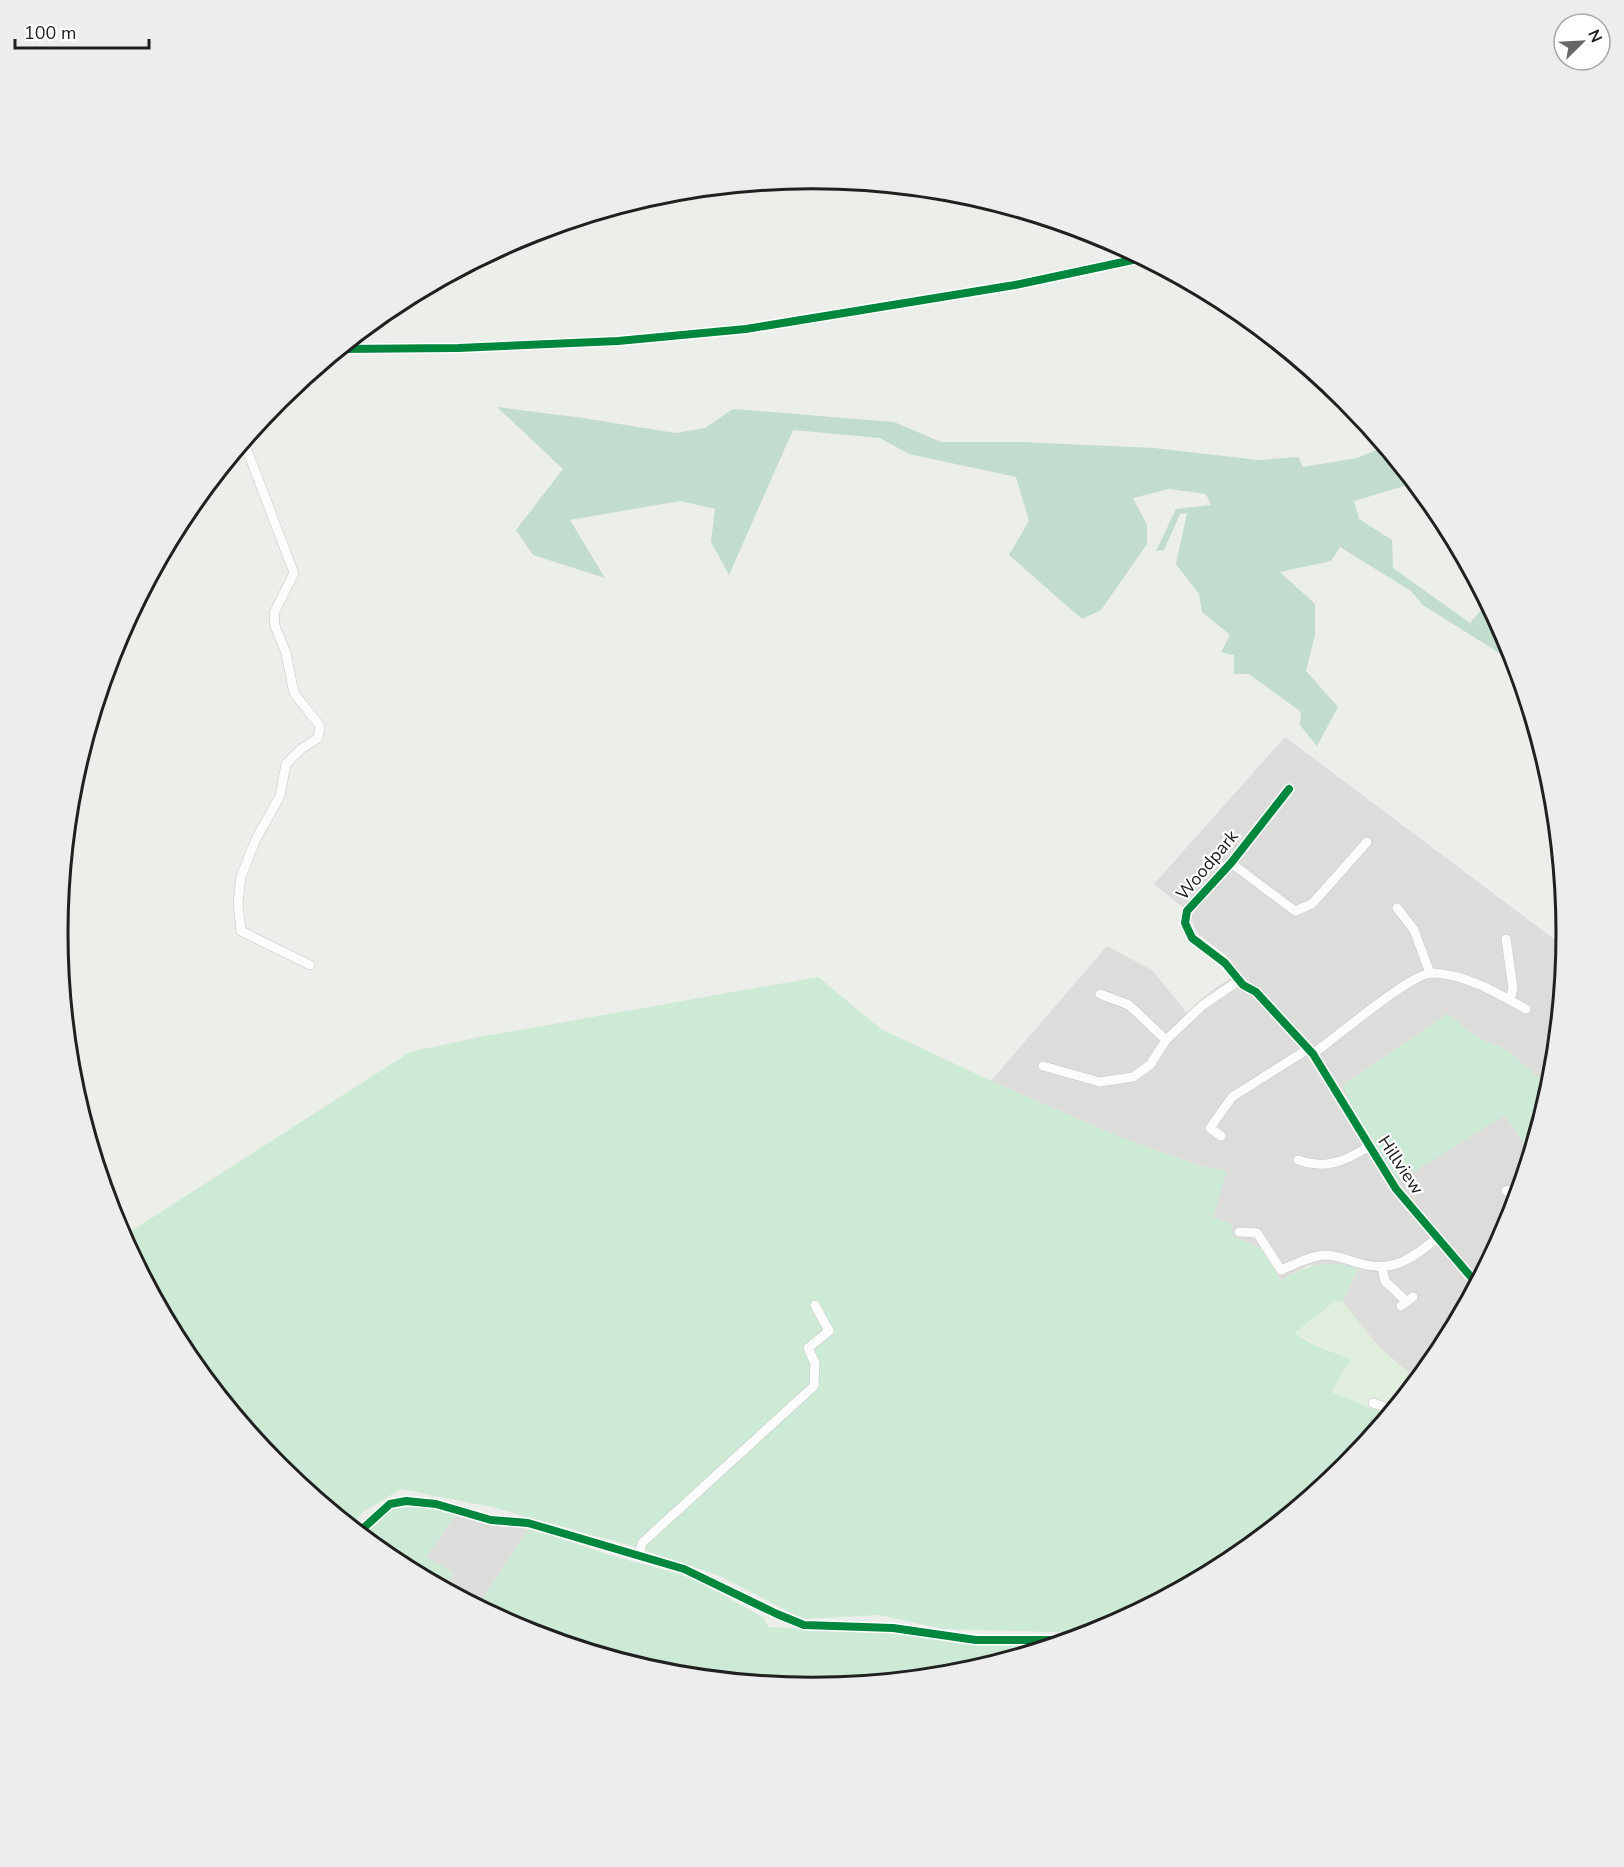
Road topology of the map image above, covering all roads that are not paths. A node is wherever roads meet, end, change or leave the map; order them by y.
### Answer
1 (1129, 261) edge
2 (352, 349) edge
3 (247, 449) edge
4 (1289, 789) dead end
5 (1367, 842) dead end
6 (1231, 863) junction
7 (1397, 908) dead end
8 (1506, 939) dead end
9 (310, 965) dead end
10 (1430, 973) junction
11 (1238, 981) junction
12 (1098, 993) dead end
13 (1510, 1000) junction
14 (1270, 1008) joint
15 (1526, 1009) dead end
16 (1166, 1040) junction
17 (1311, 1051) junction
18 (1043, 1066) dead end
19 (1221, 1136) dead end
20 (1370, 1146) junction
21 (1296, 1160) dead end
22 (1511, 1190) edge
23 (1506, 1191) dead end
24 (1239, 1232) dead end
25 (1438, 1237) junction
26 (1382, 1268) junction
27 (1472, 1278) edge
28 (1407, 1302) dead end
29 (815, 1305) dead end
30 (1373, 1403) dead end
31 (1386, 1407) edge
32 (364, 1528) edge
33 (639, 1556) junction
34 (1045, 1640) edge

1 - 2 street
3 - 9 street
4 - 6 street, Woodpark
5 - 6 street
6 - 11 street, Woodpark
7 - 10 street
8 - 13 street
10 - 13 street
10 - 17 street
11 - 14 street, Woodpark
11 - 16 street
12 - 16 street
13 - 15 street
14 - 17 street, Hillview
16 - 18 street
17 - 19 street
17 - 20 street, Hillview
20 - 21 street
20 - 25 street, Hillview
22 - 23 street
24 - 26 street
25 - 26 street
25 - 27 street, Hillview
26 - 28 street
29 - 33 street
30 - 31 street
32 - 33 street
33 - 34 street

